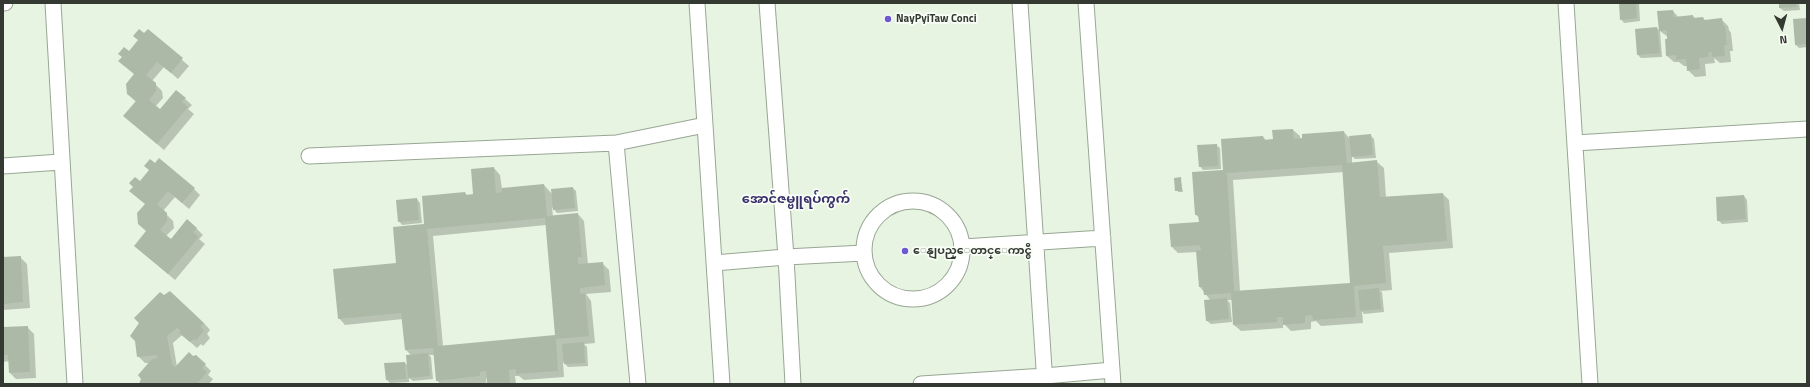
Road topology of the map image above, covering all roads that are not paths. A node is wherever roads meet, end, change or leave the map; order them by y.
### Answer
1 (53, 3) edge
2 (697, 3) edge
3 (767, 3) edge
4 (1020, 3) edge
5 (1086, 3) edge
6 (1566, 3) edge
7 (704, 125) junction
8 (1807, 129) edge
9 (616, 143) junction
10 (1576, 143) junction
11 (309, 156) dead end
12 (61, 162) junction
13 (3, 166) edge
14 (1103, 238) junction
15 (1036, 243) junction
16 (963, 247) junction
17 (864, 253) junction
18 (786, 257) junction
19 (714, 263) junction
20 (1113, 377) edge
21 (1045, 380) edge
22 (75, 384) edge
23 (638, 384) edge
24 (722, 384) edge
25 (793, 384) edge
26 (921, 384) edge
27 (1590, 384) edge

1 - 12 street
2 - 7 street
3 - 18 street
4 - 15 street
5 - 14 street
6 - 10 street
7 - 9 street
7 - 19 street
8 - 10 street
9 - 11 street
9 - 23 street
10 - 27 street
12 - 13 street
12 - 22 street
14 - 15 street
14 - 20 street
15 - 16 street
15 - 21 street
16 - 17 street
16 - 17 street
17 - 18 street
18 - 19 street
18 - 25 street
19 - 24 street
20 - 21 street
21 - 26 street

